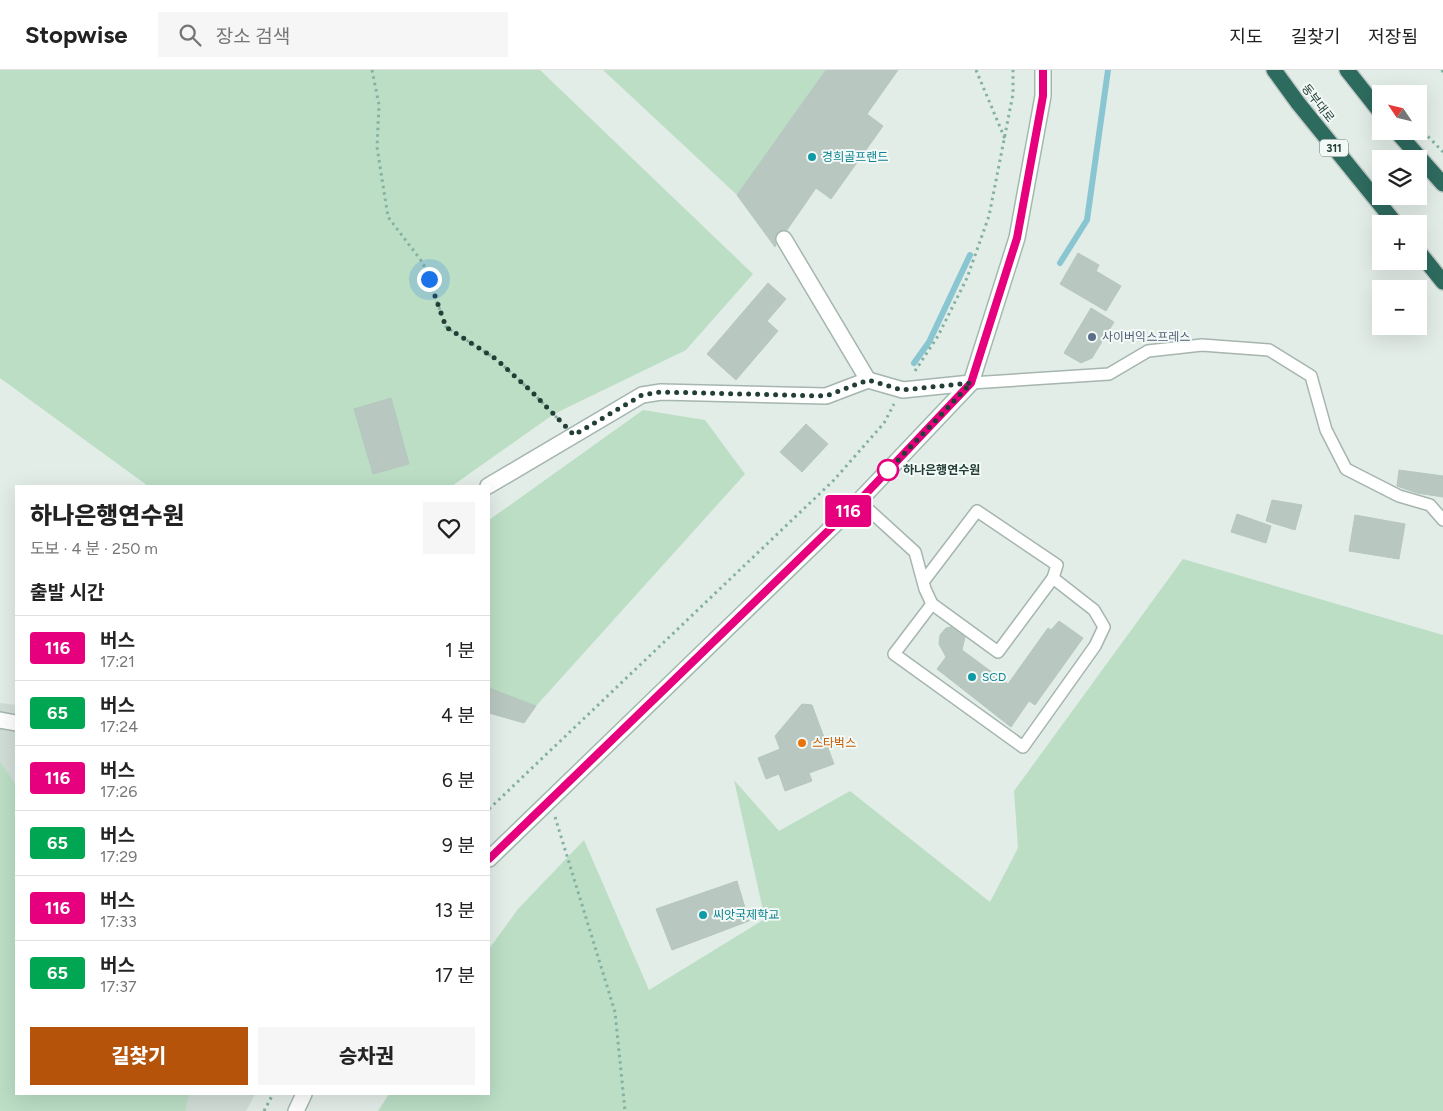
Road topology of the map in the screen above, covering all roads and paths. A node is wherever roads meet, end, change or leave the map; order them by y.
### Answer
1 (372, 70) edge
2 (976, 70) edge
3 (1013, 70) edge
4 (1043, 70) edge
5 (1274, 70) edge
6 (1347, 70) edge
7 (1372, 102) edge
8 (1428, 136) edge
9 (1005, 140) junction
10 (1404, 140) edge
11 (1443, 152) edge
12 (1443, 184) edge
13 (1389, 215) edge
14 (784, 239) dead end
15 (1427, 262) edge
16 (1443, 282) edge
17 (868, 380) junction
18 (971, 383) junction
19 (902, 390) junction
20 (574, 435) junction
21 (490, 485) edge
22 (859, 501) junction
23 (1443, 520) edge
24 (1053, 578) junction
25 (923, 582) junction
26 (932, 604) junction
27 (0, 720) edge
28 (15, 723) edge
29 (550, 800) junction
30 (490, 808) edge
31 (490, 858) edge
32 (272, 1095) edge
33 (304, 1095) edge
34 (264, 1111) edge
35 (296, 1111) edge
36 (625, 1111) edge

1 - 20 path
2 - 9 path
3 - 9 path
4 - 18 main road
5 - 13 highway, 동부대로 / 311
6 - 7 highway
8 - 11 path
9 - 19 path
10 - 12 highway
14 - 17 main road
15 - 16 highway
17 - 19 main road
17 - 20 main road
18 - 19 main road
18 - 22 main road
18 - 23 lane
19 - 30 path
20 - 21 main road
22 - 25 lane
22 - 29 main road
24 - 25 lane
24 - 26 lane
24 - 26 lane
25 - 26 lane
27 - 28 main road
29 - 31 main road
29 - 36 path
32 - 34 path
33 - 35 main road

